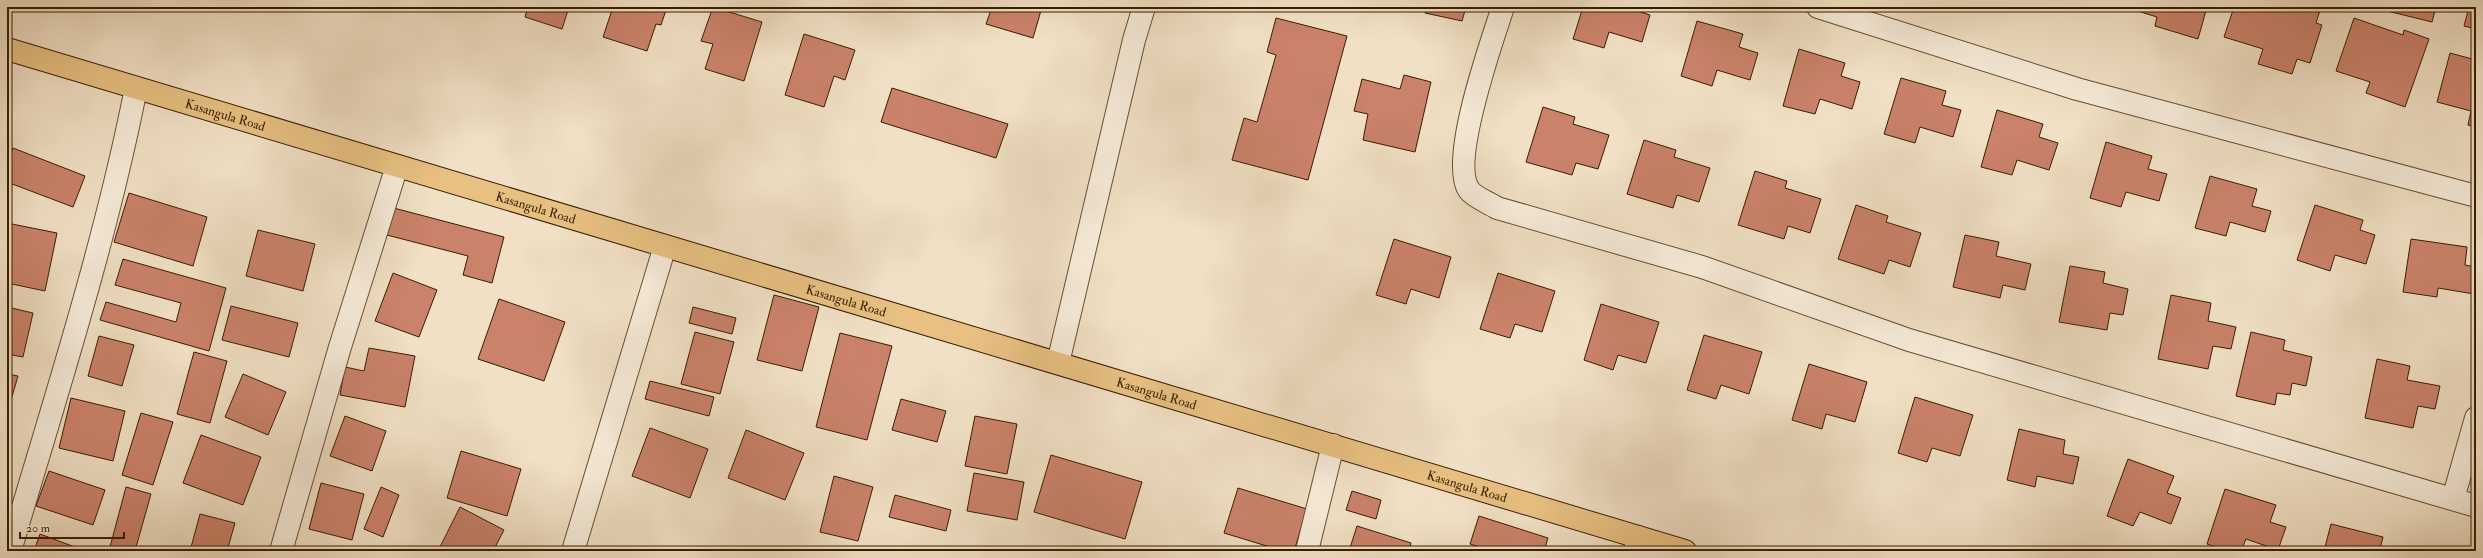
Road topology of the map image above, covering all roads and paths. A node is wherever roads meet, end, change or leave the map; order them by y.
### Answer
1 (1144, 7) edge
2 (1503, 7) edge
3 (1818, 7) edge
4 (7, 49) edge
5 (136, 88) junction
6 (397, 166) junction
7 (2476, 196) edge
8 (665, 246) junction
9 (1058, 363) junction
10 (2476, 418) edge
11 (1333, 445) junction
12 (2453, 499) junction
13 (2476, 506) edge
14 (1637, 544) edge
15 (10, 551) edge
16 (281, 551) edge
17 (573, 551) edge
18 (1306, 551) edge
19 (1685, 551) edge

1 - 9 street
2 - 12 street
3 - 7 street
4 - 5 main road, Kasangula Road
5 - 6 main road, Kasangula Road
5 - 15 street
6 - 8 main road, Kasangula Road
6 - 16 street
8 - 9 main road, Kasangula Road
8 - 17 street
9 - 11 main road, Kasangula Road
10 - 12 street
11 - 14 main road, Kasangula Road
11 - 18 street
12 - 13 street
14 - 19 main road, Kasangula Road

